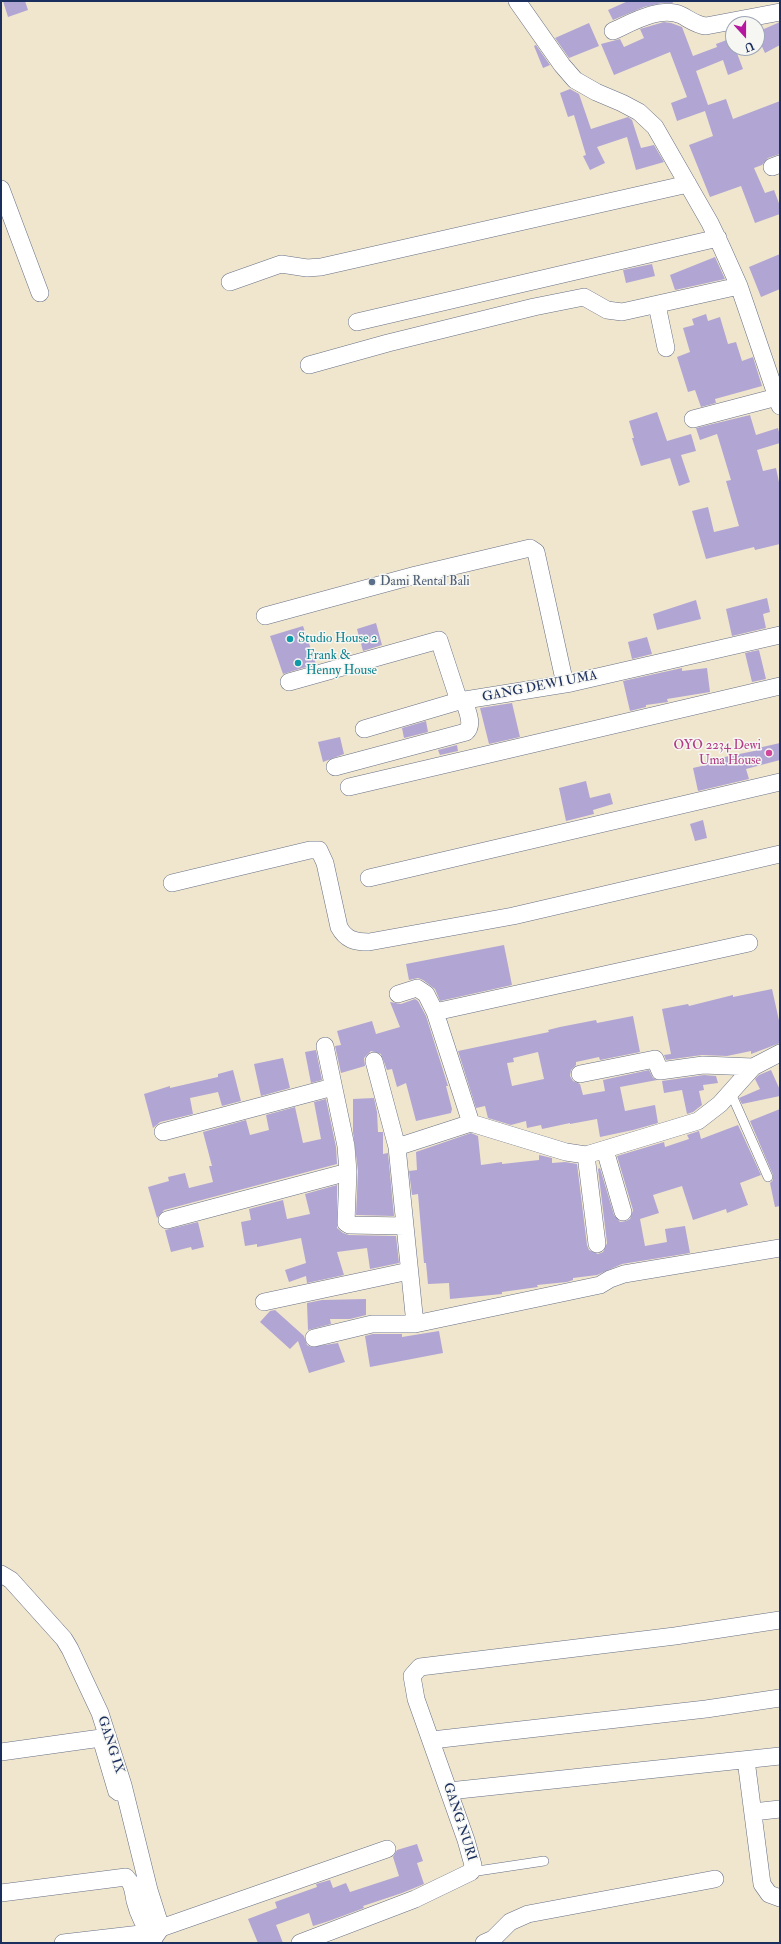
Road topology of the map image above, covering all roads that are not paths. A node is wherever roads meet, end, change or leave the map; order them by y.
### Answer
1 (517, 1) edge
2 (780, 12) edge
3 (613, 31) dead end
4 (688, 184) junction
5 (1, 189) edge
6 (718, 238) junction
7 (230, 282) dead end
8 (739, 286) junction
9 (40, 293) dead end
10 (657, 305) junction
11 (357, 322) dead end
12 (666, 348) dead end
13 (309, 365) dead end
14 (779, 402) edge
15 (693, 419) dead end
16 (265, 616) dead end
17 (780, 635) edge
18 (289, 682) dead end
19 (565, 684) junction
20 (780, 686) edge
21 (462, 701) junction
22 (364, 729) dead end
23 (335, 767) dead end
24 (780, 782) edge
25 (349, 787) dead end
26 (780, 854) edge
27 (369, 878) dead end
28 (172, 883) dead end
29 (749, 943) dead end
30 (398, 994) dead end
31 (435, 1012) junction
32 (325, 1046) dead end
33 (780, 1053) edge
34 (374, 1061) dead end
35 (753, 1067) junction
36 (580, 1074) dead end
37 (333, 1087) junction
38 (730, 1091) junction
39 (472, 1123) junction
40 (163, 1132) dead end
41 (398, 1147) junction
42 (605, 1150) junction
43 (586, 1155) junction
44 (348, 1172) junction
45 (768, 1177) dead end
46 (623, 1212) dead end
47 (167, 1220) dead end
48 (405, 1226) junction
49 (597, 1244) dead end
50 (780, 1248) edge
51 (409, 1271) junction
52 (264, 1302) dead end
53 (415, 1324) junction
54 (314, 1338) dead end
55 (1, 1574) edge
56 (780, 1620) edge
57 (780, 1698) edge
58 (103, 1738) junction
59 (432, 1740) junction
60 (1, 1752) edge
61 (780, 1756) edge
62 (746, 1760) junction
63 (449, 1791) junction
64 (780, 1809) edge
65 (753, 1812) junction
66 (387, 1849) dead end
67 (544, 1861) dead end
68 (471, 1872) junction
69 (715, 1879) dead end
70 (1, 1892) edge
71 (780, 1898) edge
72 (154, 1936) edge
73 (63, 1943) edge
74 (300, 1943) edge
75 (484, 1943) edge

1 - 4 street
2 - 3 street
4 - 6 street
4 - 7 street
5 - 9 street
6 - 8 street
6 - 11 street
8 - 10 street
8 - 14 street
10 - 12 street
10 - 13 street
14 - 15 street
16 - 19 street
17 - 19 street, GANG DEWI UMA
18 - 21 street
19 - 21 street, GANG DEWI UMA
20 - 25 street
21 - 22 street
21 - 23 street, GANG DEWI UMA
24 - 27 street
26 - 28 street
29 - 31 street
30 - 31 street
31 - 39 street
32 - 37 street
33 - 35 street
34 - 41 street
35 - 36 street
35 - 38 street
37 - 40 street
37 - 44 street
38 - 42 street
38 - 45 lane
39 - 41 street
39 - 43 street
41 - 48 street
42 - 43 street
42 - 46 street
43 - 49 street
44 - 47 street
44 - 48 street
48 - 51 street
50 - 53 street
51 - 52 street
51 - 53 street
53 - 54 street
55 - 58 street, GANG IX
56 - 59 street, GANG NURI
57 - 59 street
58 - 60 street
58 - 72 street, GANG IX
59 - 63 street, GANG NURI
61 - 62 street
62 - 63 street
62 - 65 street
63 - 68 street, GANG NURI
64 - 65 street
65 - 71 street
66 - 72 street
67 - 68 lane
68 - 74 street, GANG NURI
69 - 75 street
70 - 72 street
72 - 73 street

